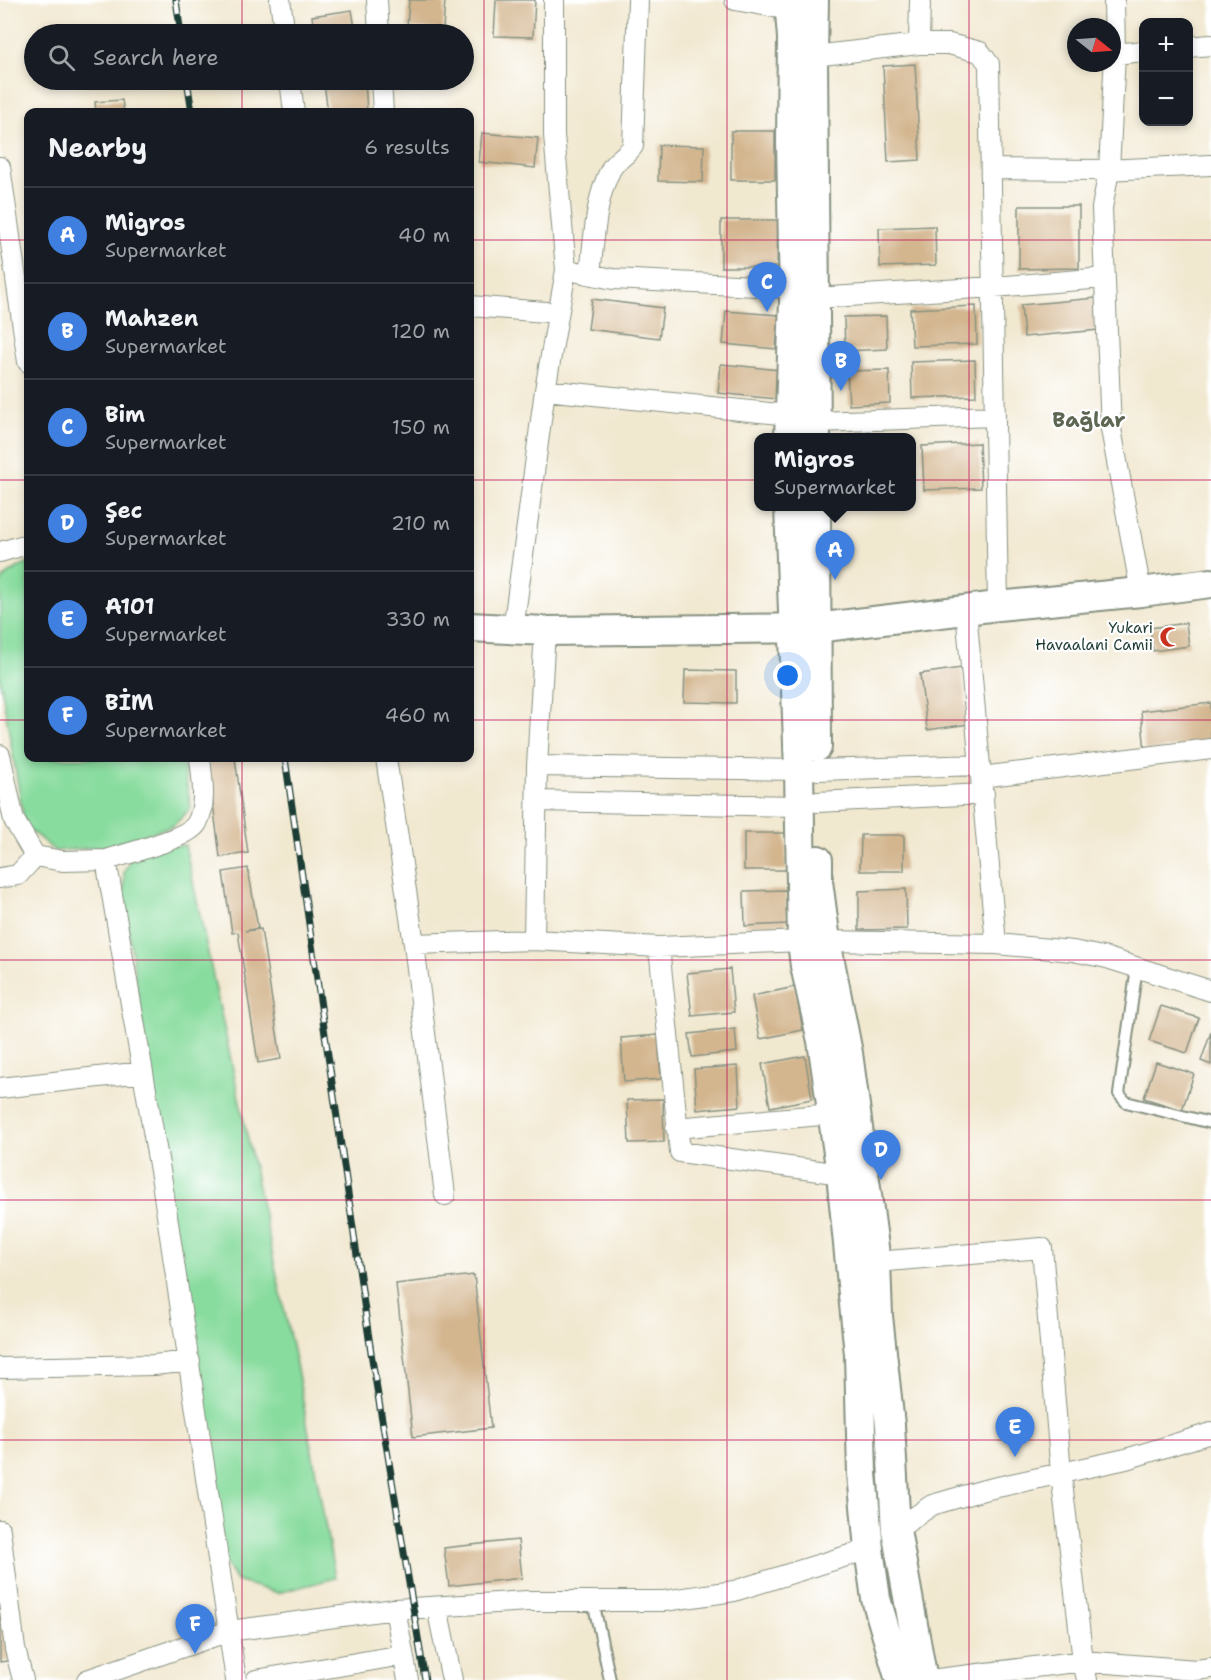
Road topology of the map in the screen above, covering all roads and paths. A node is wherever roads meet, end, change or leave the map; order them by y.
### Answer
1 (280, 0) edge
2 (377, 0) edge
3 (554, 0) edge
4 (638, 0) edge
5 (735, 0) edge
6 (920, 0) edge
7 (1114, 0) edge
8 (798, 3) edge
9 (1114, 18) edge
10 (284, 24) edge
11 (378, 24) edge
12 (919, 44) junction
13 (1211, 45) edge
14 (1193, 47) edge
15 (1139, 51) edge
16 (1121, 53) edge
17 (813, 56) junction
18 (1114, 72) edge
19 (291, 90) edge
20 (382, 90) edge
21 (294, 108) edge
22 (383, 108) edge
23 (1211, 165) edge
24 (0, 168) edge
25 (991, 169) junction
26 (1109, 170) junction
27 (3, 208) edge
28 (566, 270) junction
29 (590, 274) junction
30 (1104, 278) junction
31 (994, 287) junction
32 (804, 293) junction
33 (474, 306) edge
34 (558, 313) junction
35 (24, 337) edge
36 (545, 390) junction
37 (995, 416) junction
38 (803, 428) edge
39 (790, 511) edge
40 (816, 511) edge
41 (24, 545) edge
42 (0, 552) edge
43 (1211, 583) edge
44 (1141, 592) junction
45 (998, 606) junction
46 (966, 611) junction
47 (474, 627) edge
48 (805, 629) junction
49 (513, 630) junction
50 (545, 631) junction
51 (1211, 749) edge
52 (0, 755) edge
53 (200, 762) edge
54 (387, 762) edge
55 (537, 766) junction
56 (808, 770) junction
57 (981, 779) junction
58 (537, 801) junction
59 (808, 804) junction
60 (35, 856) junction
61 (106, 860) junction
62 (0, 878) edge
63 (534, 940) junction
64 (814, 941) junction
65 (414, 944) junction
66 (996, 944) junction
67 (659, 946) junction
68 (1137, 967) junction
69 (1211, 991) edge
70 (143, 1072) junction
71 (0, 1088) edge
72 (832, 1114) junction
73 (1211, 1123) edge
74 (676, 1128) junction
75 (841, 1174) junction
76 (445, 1195) dead end
77 (876, 1262) junction
78 (190, 1361) junction
79 (0, 1368) edge
80 (1211, 1433) edge
81 (1061, 1473) junction
82 (0, 1530) edge
83 (896, 1530) junction
84 (869, 1550) junction
85 (593, 1601) junction
86 (437, 1606) junction
87 (395, 1609) junction
88 (228, 1631) junction
89 (404, 1655) junction
90 (1211, 1668) edge
91 (1085, 1670) edge
92 (23, 1680) edge
93 (87, 1680) edge
94 (236, 1680) edge
95 (256, 1680) edge
96 (408, 1680) edge
97 (452, 1680) edge
98 (610, 1680) edge
99 (900, 1680) edge
100 (923, 1680) edge
101 (930, 1680) edge

1 - 10 street
2 - 11 street
3 - 28 street
4 - 29 street
5 - 8 street
6 - 12 street
7 - 9 street
8 - 17 main road
8 - 32 main road
12 - 17 street
12 - 25 street
13 - 14 street
15 - 16 street
17 - 32 main road
18 - 26 street
19 - 21 street
20 - 22 street
23 - 26 street
24 - 27 street
25 - 26 street
25 - 31 street
26 - 30 street
27 - 35 street
28 - 29 street
28 - 34 street
29 - 32 street
30 - 31 street
30 - 44 street
31 - 32 street
31 - 37 street
32 - 38 main road
33 - 34 street
34 - 36 street
36 - 38 street
36 - 49 street
37 - 38 street
37 - 45 street
39 - 48 main road
40 - 48 main road
41 - 42 street
43 - 44 main road
44 - 45 main road
45 - 46 main road
46 - 48 main road
46 - 57 street
47 - 49 main road
48 - 50 main road
48 - 56 main road
49 - 50 main road
50 - 55 street
51 - 57 street
52 - 60 street
53 - 61 street
54 - 65 street
55 - 56 street
55 - 58 street
56 - 57 street
56 - 59 main road
57 - 59 street
57 - 66 street
58 - 59 street
58 - 63 street
59 - 64 main road
60 - 61 street
60 - 62 street
61 - 70 street
63 - 65 street
63 - 67 street
64 - 66 street
64 - 67 street
64 - 72 main road
64 - 77 main road
65 - 76 street
66 - 68 street
67 - 74 street
68 - 69 street
68 - 73 lane
70 - 71 street
70 - 78 street
72 - 74 street
72 - 75 main road
74 - 75 street
75 - 84 main road
77 - 81 street
77 - 83 main road
78 - 79 street
78 - 88 street
80 - 81 street
81 - 83 street
81 - 91 street
82 - 92 street
83 - 84 main road
83 - 100 main road
84 - 85 street
84 - 99 main road
85 - 86 street
85 - 98 lane
86 - 87 street
86 - 97 street
87 - 88 street
87 - 89 street
88 - 93 street
88 - 94 street
89 - 95 street
89 - 96 street
90 - 91 street
91 - 101 street

